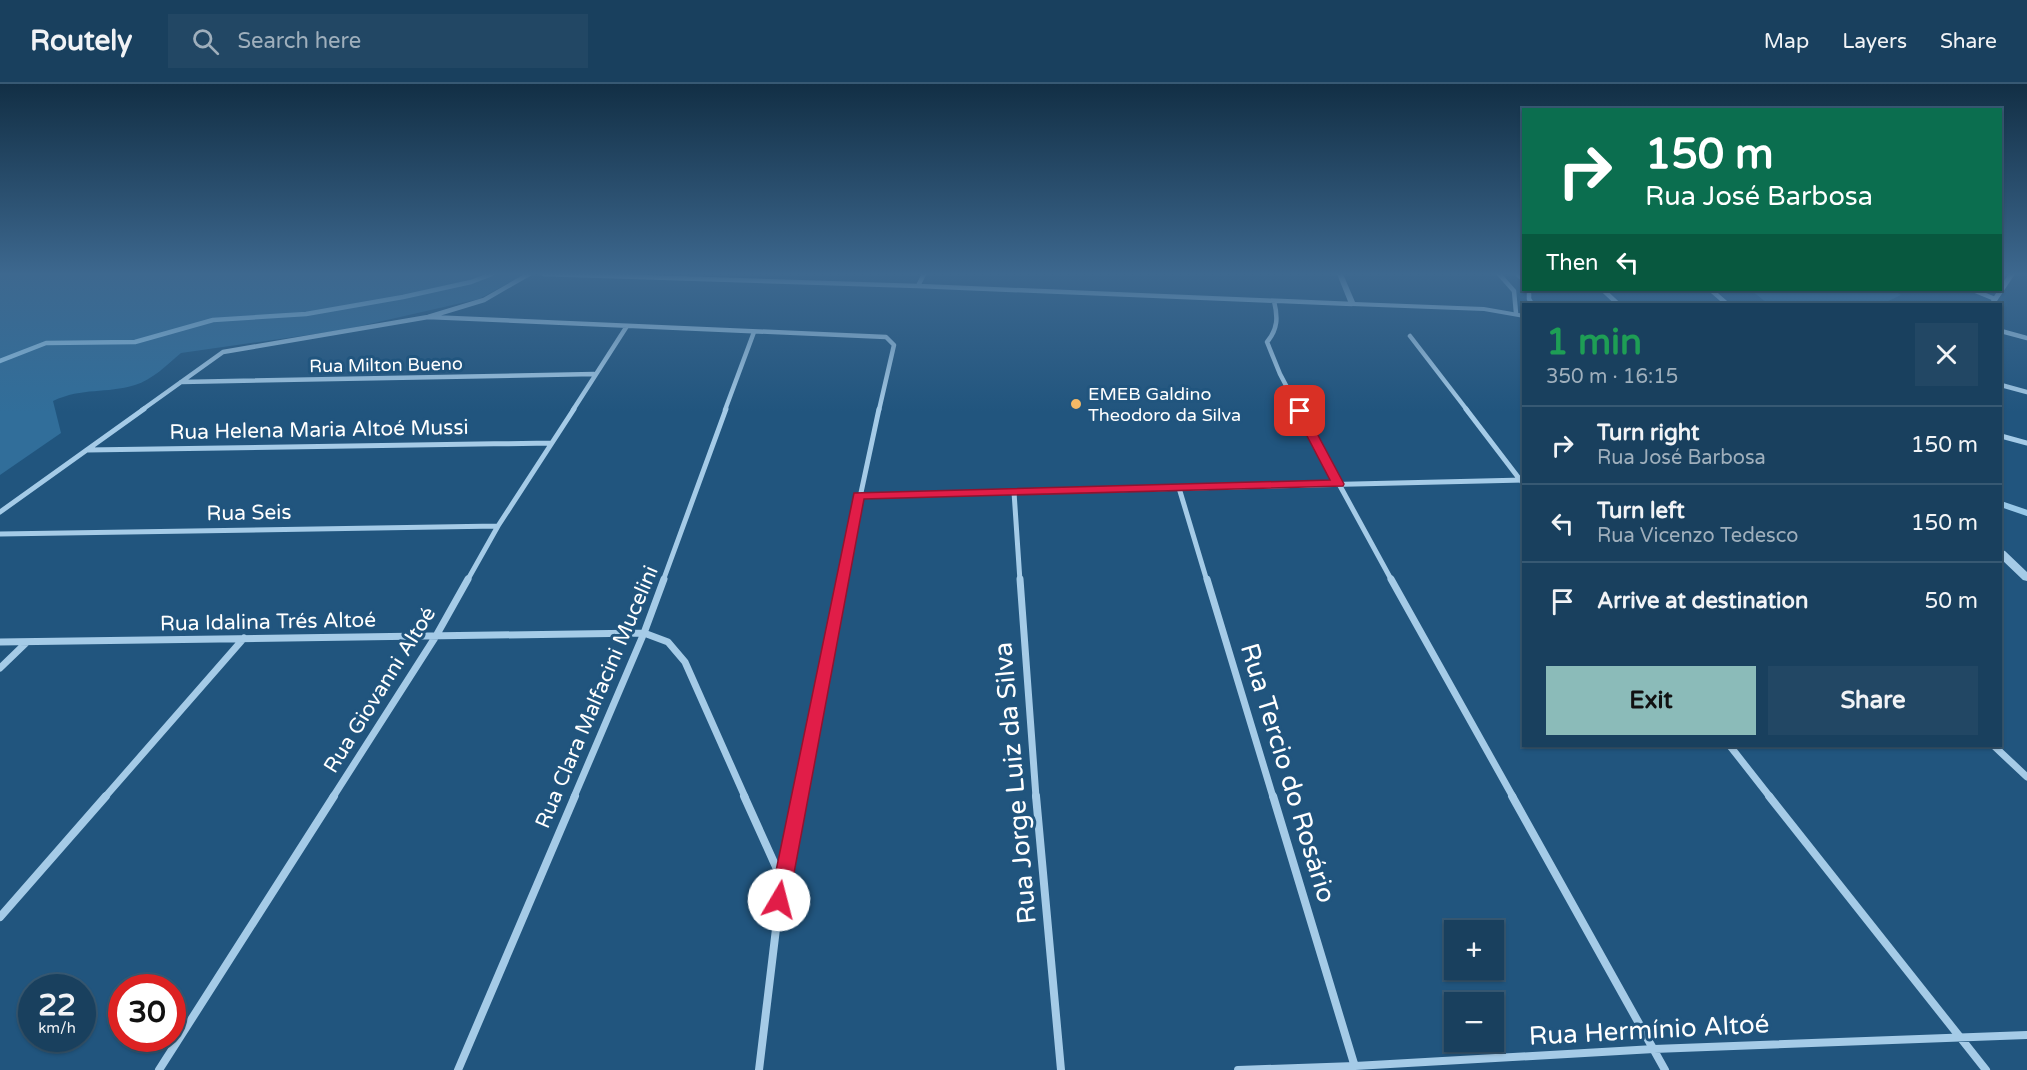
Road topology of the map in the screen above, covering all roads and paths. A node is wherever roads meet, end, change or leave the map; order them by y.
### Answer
1 (409, 320) edge
2 (488, 320) edge
3 (1278, 320) edge
4 (627, 327) junction
5 (2002, 331) edge
6 (754, 332) junction
7 (1410, 336) dead end
8 (2027, 338) edge
9 (594, 374) junction
10 (179, 382) junction
11 (2002, 385) edge
12 (2027, 392) edge
13 (2002, 436) edge
14 (551, 443) junction
15 (2027, 443) edge
16 (87, 450) junction
17 (1522, 481) edge
18 (1522, 482) edge
19 (1338, 484) junction
20 (1179, 488) junction
21 (1014, 492) junction
22 (859, 496) junction
23 (0, 512) edge
24 (498, 526) junction
25 (0, 534) edge
26 (2002, 553) edge
27 (2027, 578) edge
28 (644, 633) junction
29 (435, 636) junction
30 (244, 638) junction
31 (0, 642) edge
32 (28, 642) junction
33 (0, 668) edge
34 (1731, 747) edge
35 (1995, 747) edge
36 (2027, 777) edge
37 (782, 879) junction
38 (0, 917) edge
39 (2027, 1035) edge
40 (1959, 1037) junction
41 (1654, 1049) junction
42 (1356, 1068) edge
43 (159, 1070) edge
44 (458, 1070) edge
45 (759, 1070) edge
46 (1061, 1070) edge
47 (1238, 1070) edge
48 (1665, 1070) edge
49 (1986, 1070) edge

1 - 10 street
2 - 4 street
3 - 19 street
4 - 6 street
4 - 9 street, Rua Giovanni Altoé
5 - 8 street
6 - 22 street
6 - 28 street, Rua Clara Malfacini Mucelini
7 - 17 street
9 - 10 street, Rua Milton Bueno
9 - 14 street, Rua Giovanni Altoé
10 - 16 street
11 - 12 street
13 - 15 street
14 - 16 street, Rua Helena Maria Altoé Mussi
14 - 24 street, Rua Giovanni Altoé
16 - 23 street
18 - 19 street
19 - 20 street
19 - 41 street
20 - 21 street
20 - 42 street, Rua Tercio do Rosário
21 - 22 street
21 - 46 street, Rua Jorge Luiz da Silva
22 - 37 street
24 - 25 street, Rua Seis
24 - 29 street, Rua Giovanni Altoé
26 - 27 street
28 - 29 street, Rua Idalina Trés Altoé
28 - 37 street
28 - 44 street, Rua Clara Malfacini Mucelini
29 - 30 street, Rua Idalina Trés Altoé
29 - 43 street, Rua Giovanni Altoé
30 - 32 street, Rua Idalina Trés Altoé
30 - 38 street
31 - 32 street, Rua Idalina Trés Altoé
32 - 33 street
34 - 40 street
35 - 36 street
37 - 45 street
39 - 40 street, Rua Hermínio Altoé
40 - 41 street, Rua Hermínio Altoé
40 - 49 street
41 - 42 street, Rua Hermínio Altoé
41 - 48 street
42 - 47 street, Rua Hermínio Altoé

